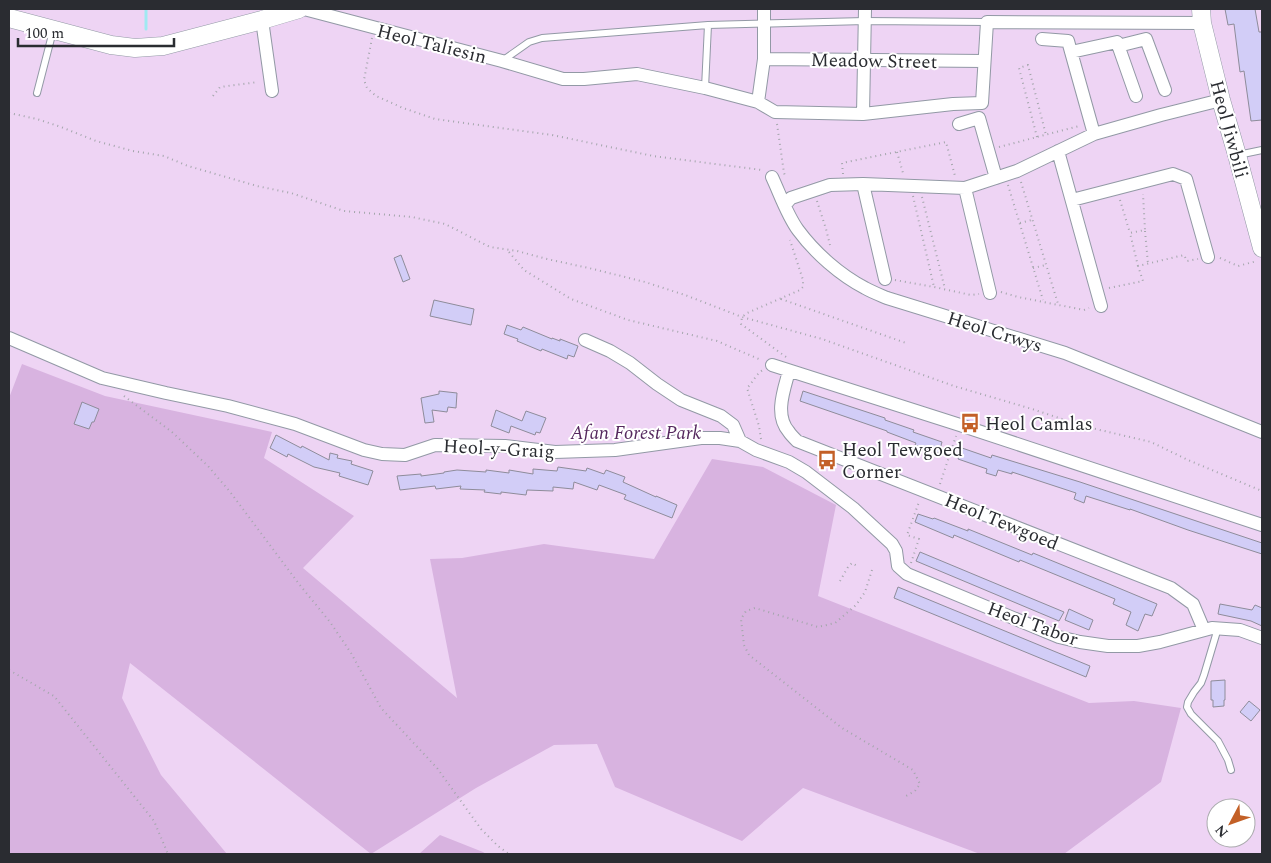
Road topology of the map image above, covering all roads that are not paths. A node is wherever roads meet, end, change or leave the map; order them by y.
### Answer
1 (299, 9) edge
2 (304, 9) edge
3 (764, 9) edge
4 (865, 15) edge
5 (1202, 16) edge
6 (9, 18) edge
7 (262, 20) junction
8 (986, 22) junction
9 (764, 23) junction
10 (708, 25) junction
11 (53, 30) junction
12 (1042, 39) dead end
13 (1118, 46) junction
14 (1071, 52) junction
15 (764, 58) junction
16 (864, 60) junction
17 (984, 60) junction
18 (502, 61) junction
19 (271, 86) road end
20 (705, 88) junction
21 (1165, 90) dead end
22 (37, 93) dead end
23 (1136, 96) dead end
24 (1221, 100) junction
25 (758, 102) junction
26 (864, 114) junction
27 (959, 124) dead end
28 (1093, 128) junction
29 (1262, 150) edge
30 (1058, 151) junction
31 (1237, 155) junction
32 (770, 174) road end
33 (1006, 175) junction
34 (863, 184) junction
35 (962, 188) junction
36 (1072, 200) junction
37 (1256, 200) edge
38 (788, 202) junction
39 (1262, 248) edge
40 (1208, 257) dead end
41 (885, 279) dead end
42 (990, 293) dead end
43 (1101, 306) dead end
44 (9, 338) edge
45 (585, 340) dead end
46 (772, 365) road end
47 (795, 372) junction
48 (1262, 432) edge
49 (740, 441) junction
50 (1262, 525) edge
51 (903, 570) joint
52 (1218, 628) junction
53 (1204, 630) junction
54 (1262, 638) edge
55 (1231, 770) dead end

1 - 7 main road
2 - 18 street, Heol Taliesin
3 - 9 street
4 - 8 lane
4 - 9 lane
4 - 16 street
5 - 8 street
5 - 24 main road, Heol Jiwbili
6 - 11 main road
7 - 11 main road
7 - 19 street
8 - 17 street
9 - 10 lane
9 - 15 street
10 - 18 lane
10 - 20 lane
11 - 22 lane
12 - 14 street
13 - 14 street
13 - 21 street
13 - 23 street
14 - 28 street
15 - 16 street, Meadow Street
15 - 25 street
16 - 17 street, Meadow Street
16 - 26 street
17 - 26 street
18 - 20 street, Heol Taliesin
20 - 25 street, Heol Taliesin
24 - 28 street
24 - 31 main road, Heol Jiwbili
25 - 26 street, Heol Taliesin
27 - 33 street
28 - 30 street
29 - 31 lane
30 - 33 street
30 - 36 street
31 - 37 main road, Heol Jiwbili
32 - 38 street, Heol Crwys
33 - 35 street
34 - 35 street
34 - 38 street
34 - 41 street
35 - 42 street
36 - 40 street
36 - 43 street
37 - 39 main road, Heol Jiwbili
38 - 48 street, Heol Crwys
44 - 49 street, Heol-y-Graig
45 - 49 street
46 - 47 street
47 - 50 street
47 - 53 street, Heol Tewgoed
49 - 51 street, Heol-y-Graig
51 - 53 street, Heol Tabor
52 - 53 street, Heol Tabor
52 - 54 street, Heol Tabor
52 - 55 lane

